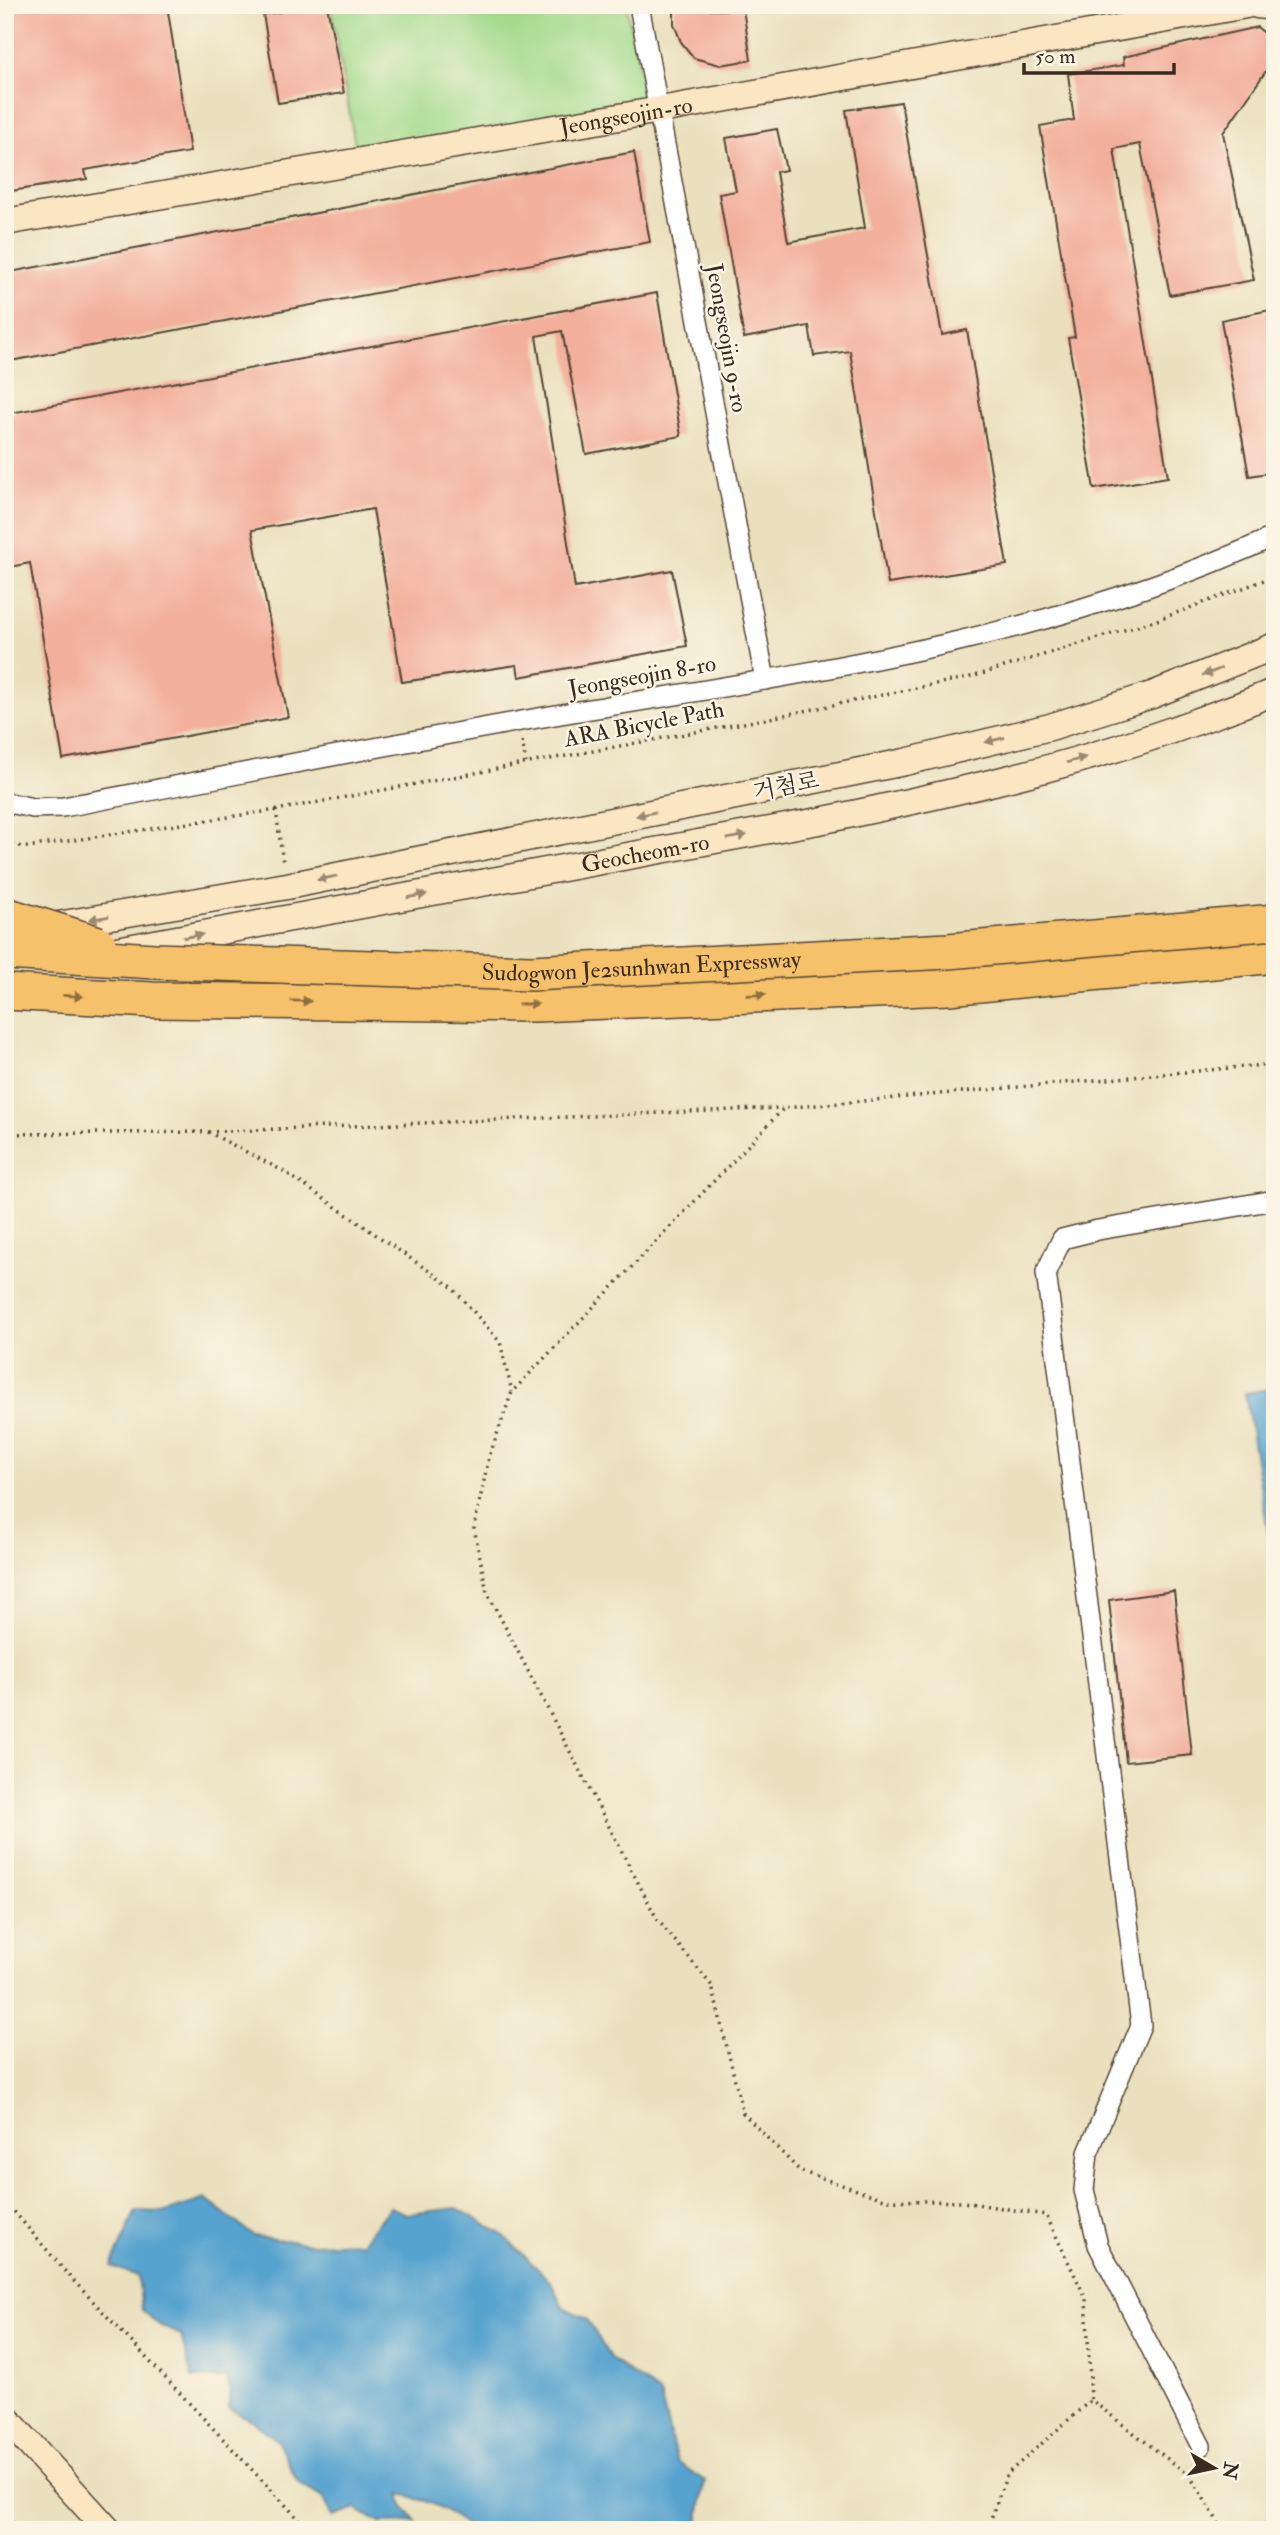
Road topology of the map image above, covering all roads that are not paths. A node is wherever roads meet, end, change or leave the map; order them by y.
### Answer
1 (639, 5) edge
2 (1246, 5) edge
3 (1257, 5) edge
4 (1275, 7) edge
5 (660, 110) junction
6 (5, 222) edge
7 (1275, 536) edge
8 (1275, 646) edge
9 (765, 680) junction
10 (1275, 691) edge
11 (5, 802) edge
12 (5, 915) edge
13 (1275, 922) edge
14 (5, 934) edge
15 (5, 951) edge
16 (1275, 956) edge
17 (155, 961) junction
18 (5, 970) edge
19 (5, 992) edge
20 (1275, 1200) edge
21 (5, 2417) edge
22 (1201, 2446) dead end
23 (108, 2530) edge

1 - 5 street, Jeongseojin 9-ro
2 - 5 street, Jeongseojin-ro
3 - 4 street
5 - 6 street, Jeongseojin-ro
5 - 9 street, Jeongseojin 9-ro
7 - 9 street, Jeongseojin 8-ro
8 -> 14 street, 거첨로
9 - 11 street, Jeongseojin 8-ro
18 -> 10 street, Geocheom-ro
12 - 17 highway, bridge
13 - 17 highway, Sudogwon Je2sunhwan Expressway, bridge
15 - 17 highway, Sudogwon Je2sunhwan Expressway, bridge
19 -> 16 highway, Sudogwon Je2sunhwan Expressway
20 - 22 street
21 - 23 street

